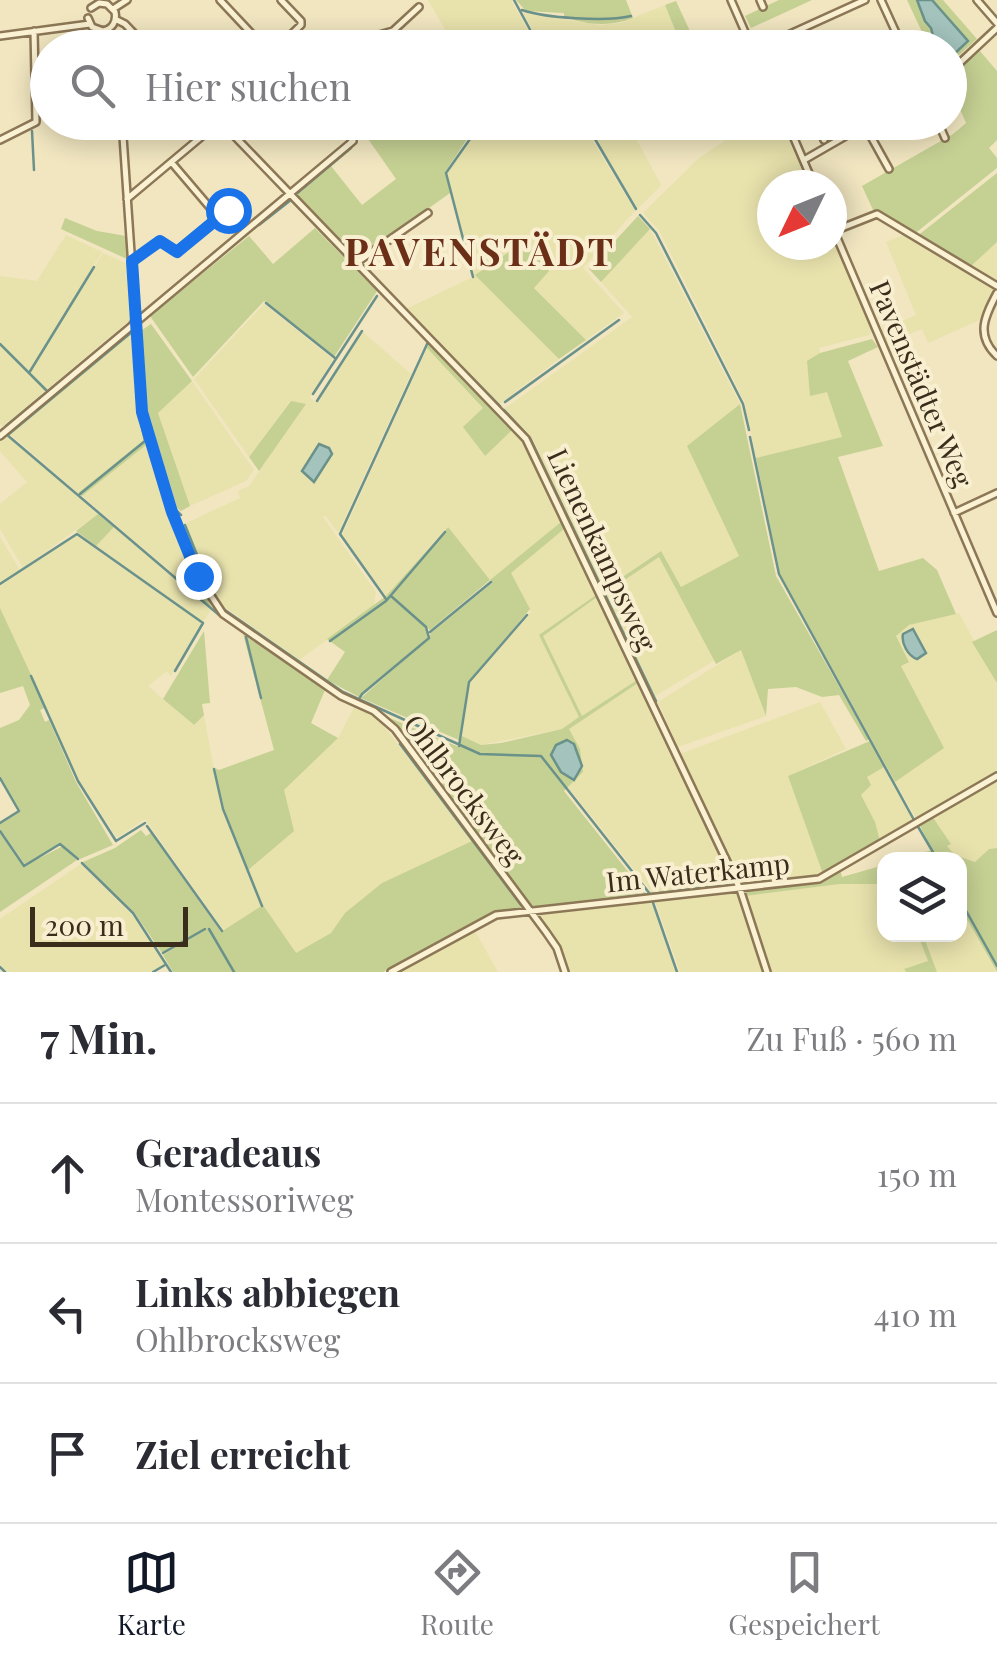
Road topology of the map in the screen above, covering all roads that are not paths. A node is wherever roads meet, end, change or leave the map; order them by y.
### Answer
1 (126, 0) edge
2 (220, 0) edge
3 (281, 0) edge
4 (731, 0) edge
5 (864, 0) edge
6 (881, 0) edge
7 (977, 0) edge
8 (90, 3) edge
9 (419, 7) dead end
10 (113, 8) junction
11 (116, 20) junction
12 (89, 21) junction
13 (997, 26) edge
14 (34, 30) edge
15 (101, 30) edge
16 (105, 30) edge
17 (131, 30) edge
18 (248, 30) edge
19 (296, 30) edge
20 (395, 30) edge
21 (744, 30) edge
22 (799, 30) edge
23 (895, 30) edge
24 (30, 31) edge
25 (0, 36) edge
26 (967, 55) edge
27 (30, 127) edge
28 (0, 140) edge
29 (123, 140) edge
30 (198, 140) edge
31 (238, 140) edge
32 (352, 140) edge
33 (795, 140) edge
34 (838, 140) edge
35 (874, 140) edge
36 (804, 160) junction
37 (172, 162) junction
38 (808, 170) edge
39 (889, 170) dead end
40 (290, 194) junction
41 (127, 199) junction
42 (228, 210) dead end
43 (428, 213) dead end
44 (218, 217) junction
45 (847, 224) edge
46 (846, 260) edge
47 (132, 261) junction
48 (356, 263) junction
49 (997, 289) edge
50 (136, 323) junction
51 (997, 356) edge
52 (0, 436) edge
53 (997, 493) edge
54 (954, 513) junction
55 (997, 613) edge
56 (997, 776) edge
57 (740, 889) junction
58 (530, 911) junction
59 (391, 972) edge
60 (565, 972) edge
61 (767, 972) edge

1 - 10 street
2 - 18 street
3 - 19 street
4 - 21 street
5 - 22 street
6 - 23 street
7 - 13 street
8 - 10 street
8 - 12 street
9 - 20 street
10 - 11 street
11 - 16 street
11 - 17 street
12 - 14 street
12 - 15 street
13 - 26 street
24 - 25 street
27 - 28 street
29 - 41 street, Ohlbrocksweg
30 - 37 street
31 - 40 street, Lienenkampsweg
32 - 40 street
33 - 36 street
34 - 36 street
35 - 39 street
36 - 38 street
37 - 41 street
37 - 44 street
40 - 48 street, Lienenkampsweg
40 - 50 street
41 - 47 street, Ohlbrocksweg
42 - 44 street
43 - 48 street
44 - 47 street
45 - 49 street
46 - 54 street, Pavenstädter Weg
47 - 50 street, Ohlbrocksweg
48 - 57 street, Lienenkampsweg
49 - 51 street
50 - 52 street
50 - 58 street, Ohlbrocksweg
53 - 54 street
54 - 55 street, Pavenstädter Weg
56 - 57 street, Im Waterkamp
57 - 58 street, Im Waterkamp
57 - 61 street, Lienenkampsweg
58 - 59 street, Im Waterkamp
58 - 60 street, Ohlbrocksweg

